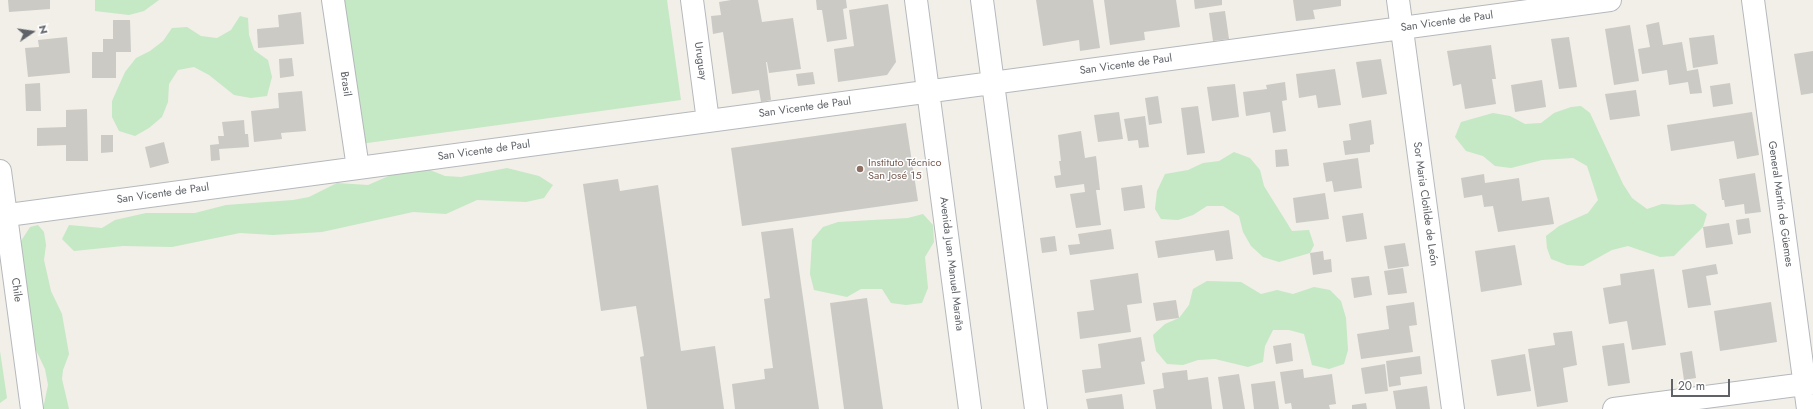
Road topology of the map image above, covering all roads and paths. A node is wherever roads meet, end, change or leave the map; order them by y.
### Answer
1 (333, 0) edge
2 (692, 0) edge
3 (916, 0) edge
4 (982, 0) edge
5 (1398, 0) edge
6 (1610, 0) edge
7 (1753, 0) edge
8 (1402, 28) junction
9 (992, 83) junction
10 (928, 92) junction
11 (708, 121) junction
12 (358, 168) junction
13 (0, 171) edge
14 (3, 216) edge
15 (1809, 383) edge
16 (32, 409) edge
17 (970, 409) edge
18 (1036, 409) edge
19 (1453, 409) edge
20 (1614, 409) edge
21 (1808, 409) edge

1 - 12 street, Brasil
2 - 11 street, Uruguay
3 - 10 street, Avenida Juan Manuel Maraña
4 - 9 street
5 - 8 street, Sor Maria Clotilde de León
6 - 8 street, San Vicente de Paul
7 - 15 street, General Martín de Güemes
8 - 9 street, San Vicente de Paul
8 - 19 street, Sor Maria Clotilde de León
9 - 10 street, San Vicente de Paul
9 - 18 street
10 - 11 street, San Vicente de Paul
10 - 17 street, Avenida Juan Manuel Maraña
11 - 12 street, San Vicente de Paul
12 - 14 street, San Vicente de Paul
13 - 14 street, Chile
14 - 16 street, Chile
15 - 20 street
15 - 21 street, General Martín de Güemes

